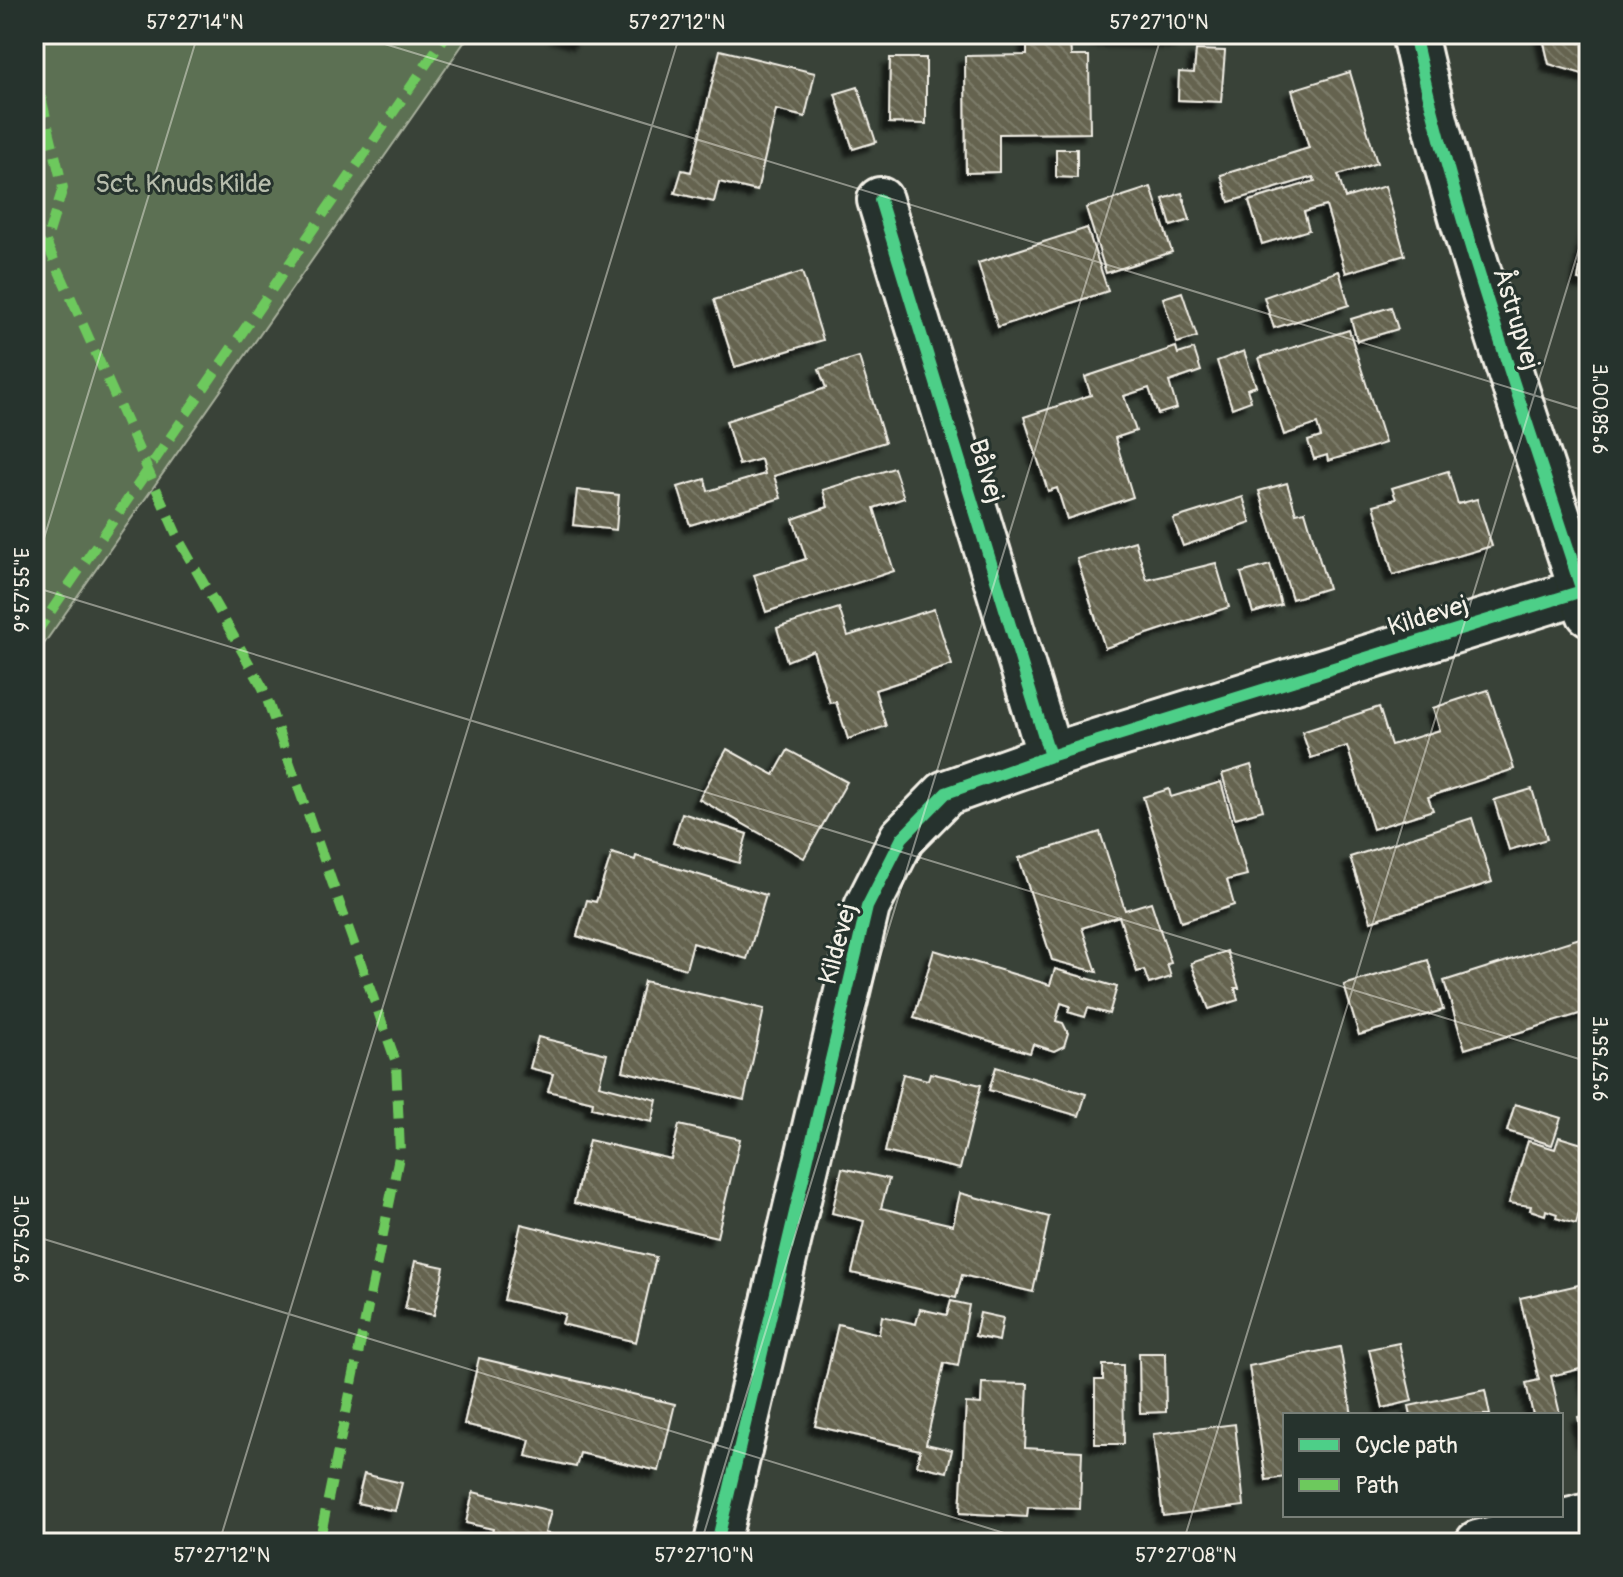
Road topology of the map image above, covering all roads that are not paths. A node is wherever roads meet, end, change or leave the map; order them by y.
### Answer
1 (1414, 34) edge
2 (880, 200) dead end
3 (1586, 602) edge
4 (1050, 756) junction
5 (1589, 1516) edge
6 (717, 1543) edge
7 (1478, 1543) edge

1 - 3 street, Åstrupvej
2 - 4 street, Bålvej
3 - 4 street, Kildevej
4 - 6 street, Kildevej
5 - 7 street

